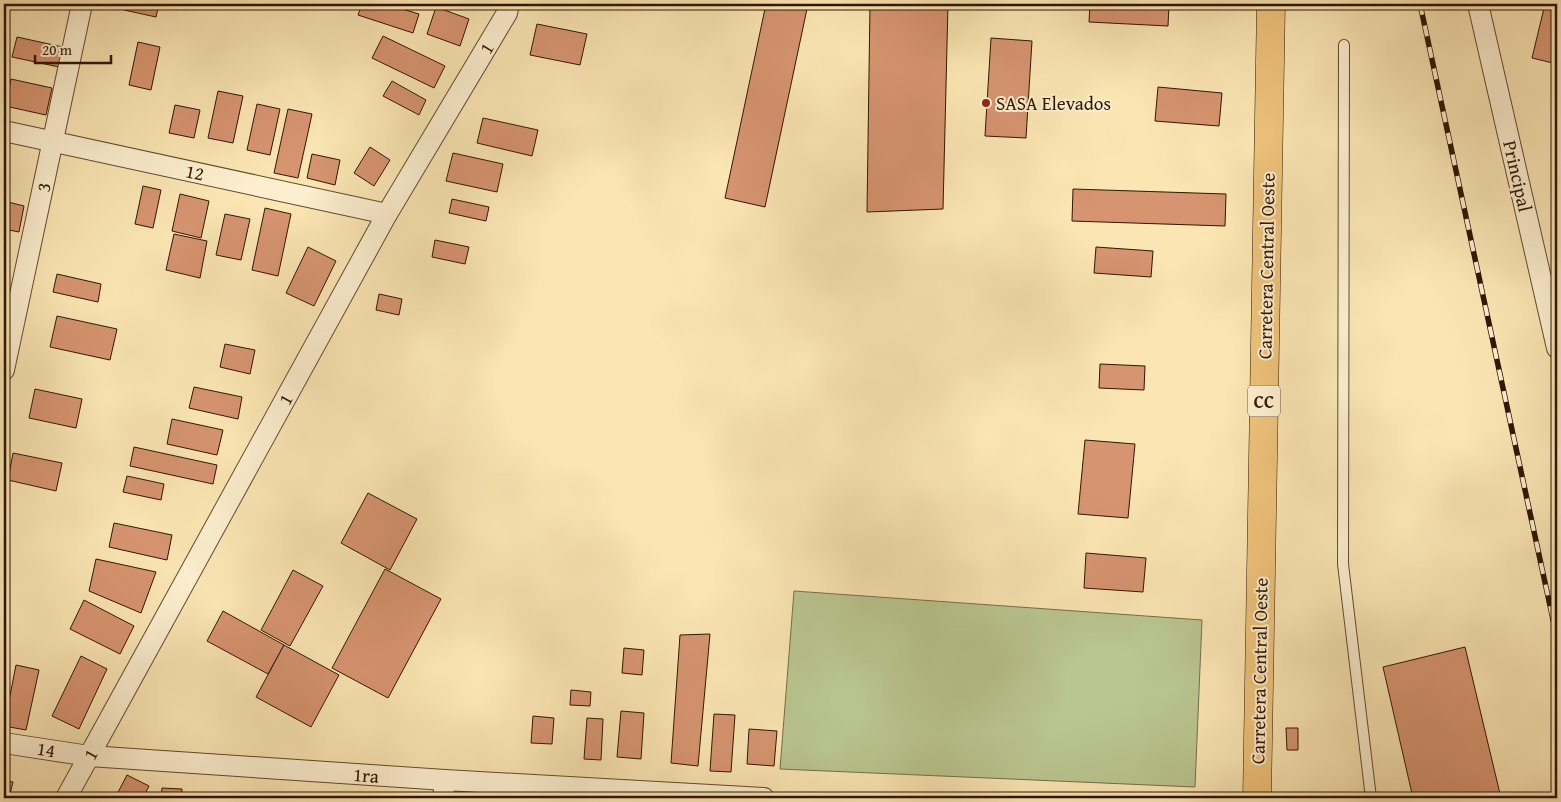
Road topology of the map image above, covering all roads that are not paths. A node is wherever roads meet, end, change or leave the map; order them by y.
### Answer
1 (82, 4) edge
2 (508, 4) edge
3 (1272, 4) edge
4 (1478, 4) edge
5 (1344, 45) dead end
6 (4, 131) edge
7 (52, 141) junction
8 (387, 214) junction
9 (1557, 348) edge
10 (4, 370) edge
11 (4, 743) edge
12 (89, 756) junction
13 (444, 789) edge
14 (66, 798) edge
15 (764, 798) edge
16 (1257, 798) edge
17 (1371, 798) edge

1 - 7 street, 3
2 - 8 street, 1
3 - 16 main road, Carretera Central Oeste / CC
4 - 9 street, Principal
5 - 17 lane
6 - 7 street, 12
7 - 8 street, 12
7 - 10 street, 3
8 - 12 street, 1
11 - 12 street, 14
12 - 13 street, 1ra
12 - 14 street, 1
13 - 15 street, 1ra

